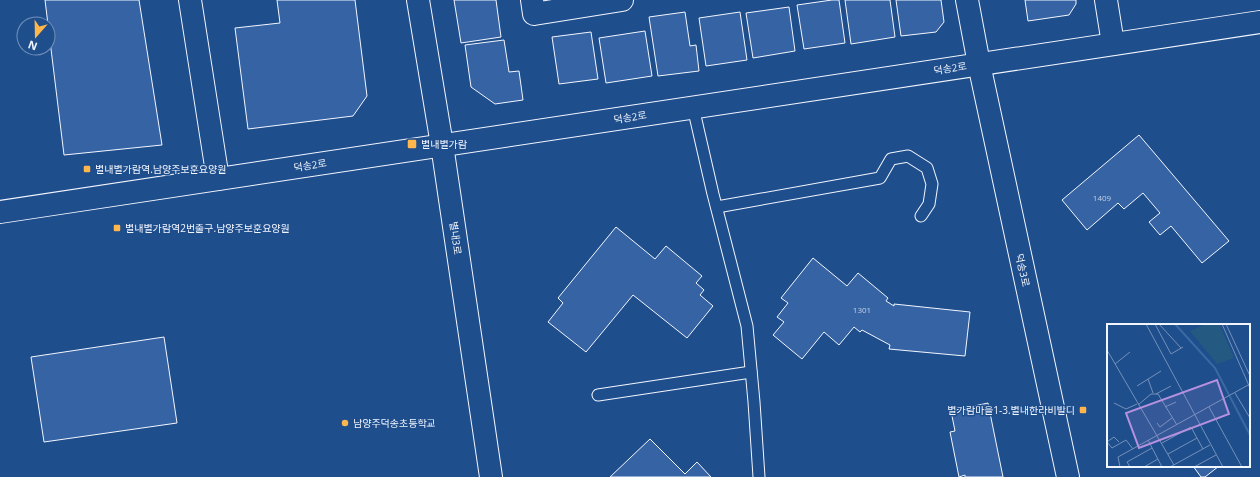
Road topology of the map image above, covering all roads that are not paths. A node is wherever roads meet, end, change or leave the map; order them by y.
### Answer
1 (190, 0) edge
2 (418, 0) edge
3 (532, 0) edge
4 (622, 0) edge
5 (967, 0) edge
6 (1106, 0) edge
7 (1260, 22) edge
8 (1113, 44) junction
9 (978, 64) junction
10 (693, 107) junction
11 (442, 145) junction
12 (218, 179) junction
13 (717, 207) junction
14 (0, 212) edge
15 (921, 216) dead end
16 (751, 372) junction
17 (598, 395) dead end
18 (491, 477) edge
19 (759, 477) edge
20 (1068, 477) edge

1 - 12 street
2 - 11 street, 별내3로
3 - 4 street
5 - 9 street, 덕송3로
6 - 8 street
7 - 8 street, 덕송2로
8 - 9 street, 덕송2로
9 - 10 street, 덕송2로
9 - 20 street, 덕송3로
10 - 11 street, 덕송2로
10 - 13 lane
11 - 12 street, 덕송2로
11 - 18 street, 별내3로
12 - 14 street, 덕송2로
13 - 15 lane
13 - 16 lane
16 - 17 lane
16 - 19 lane

